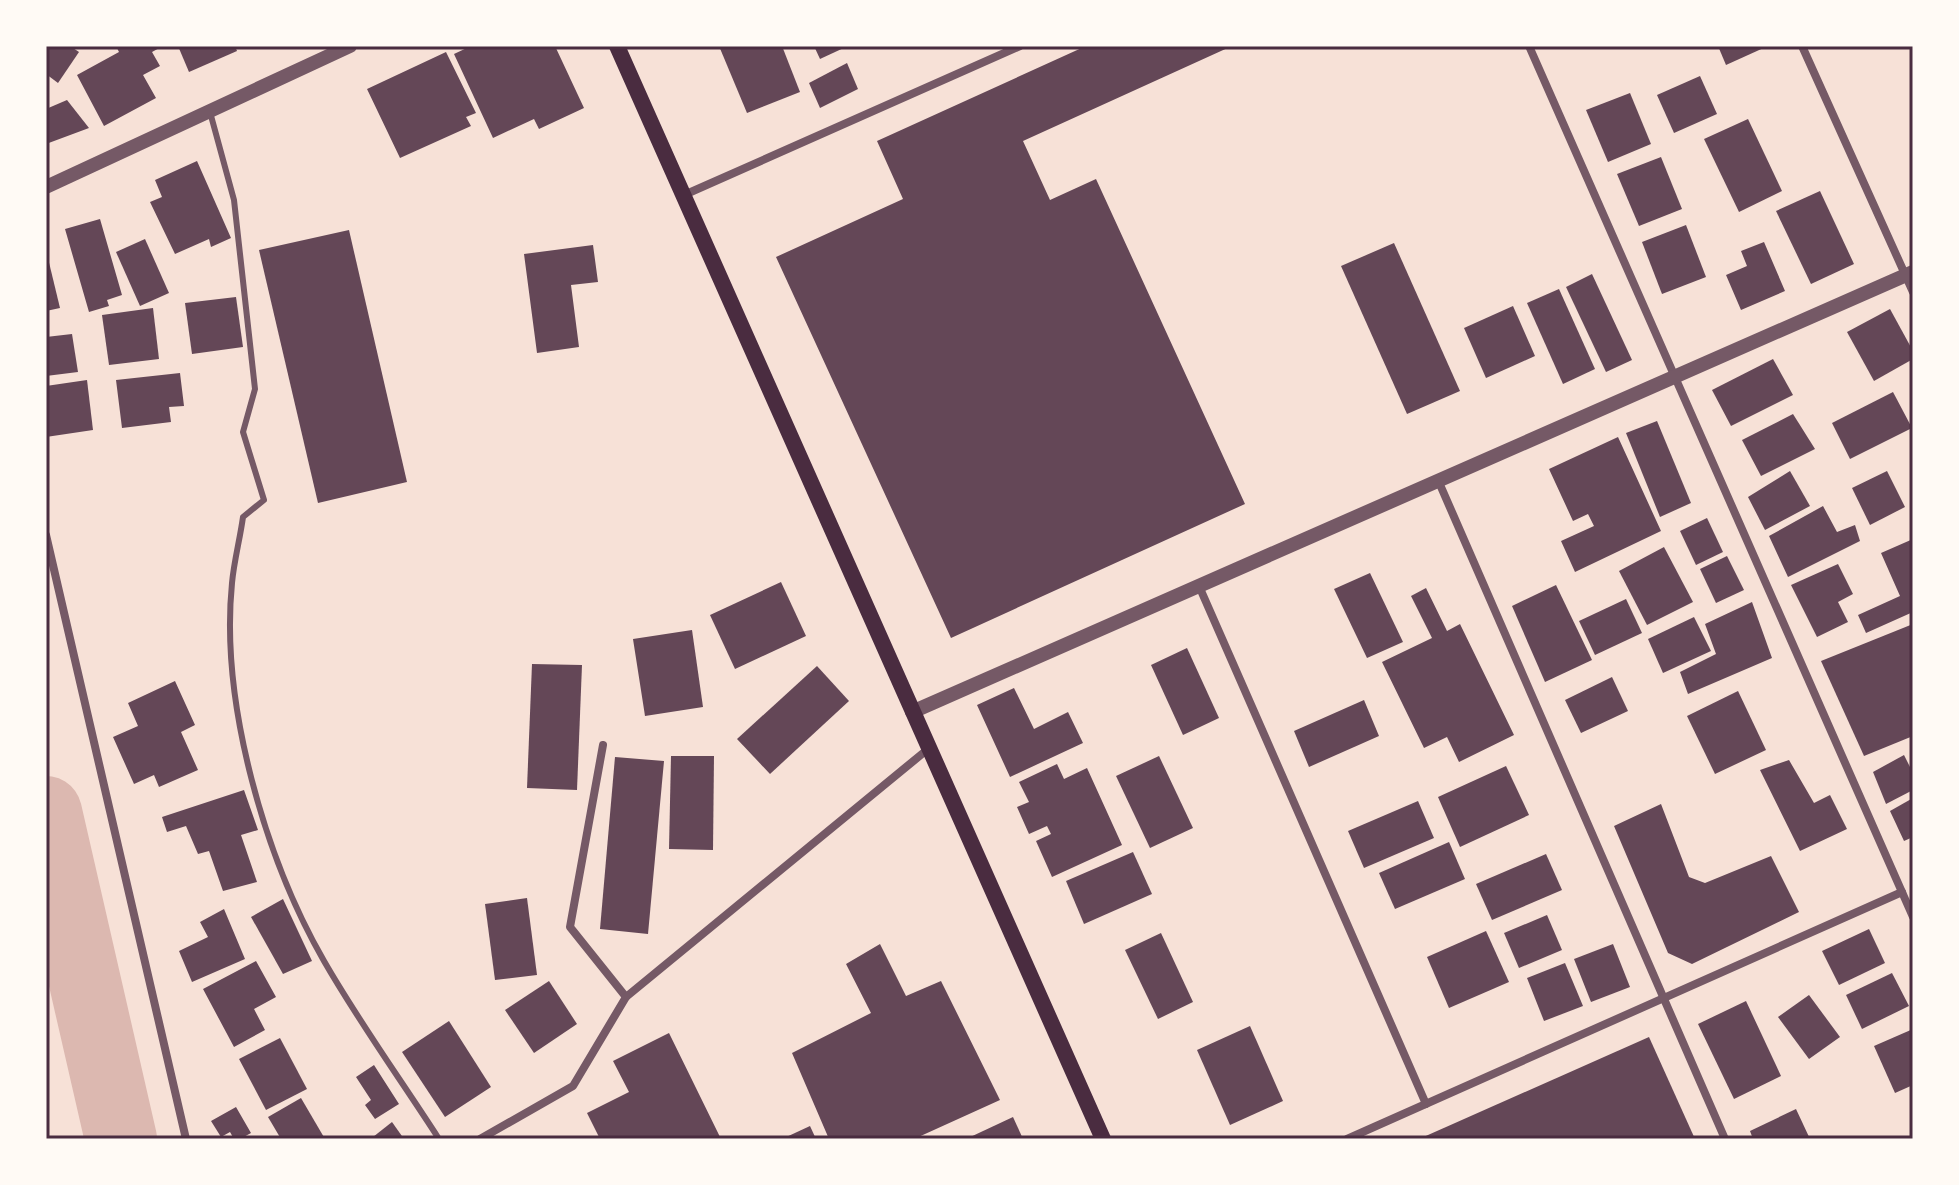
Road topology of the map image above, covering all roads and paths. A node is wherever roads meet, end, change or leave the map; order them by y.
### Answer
1 (350, 46) edge
2 (617, 46) edge
3 (1020, 46) edge
4 (1529, 46) edge
5 (1802, 46) edge
6 (210, 112) junction
7 (46, 187) edge
8 (683, 196) junction
9 (1909, 273) edge
10 (1913, 292) edge
11 (1675, 378) junction
12 (1438, 480) junction
13 (46, 535) edge
14 (1199, 586) junction
15 (912, 712) junction
16 (603, 745) dead end
17 (928, 749) junction
18 (1902, 892) junction
19 (1913, 917) edge
20 (626, 997) junction
21 (1664, 998) junction
22 (1426, 1104) junction
23 (492, 1136) edge
24 (186, 1139) edge
25 (439, 1139) edge
26 (480, 1139) edge
27 (1103, 1139) edge
28 (1347, 1139) edge
29 (1725, 1139) edge

1 - 6 street
2 - 8 main road
3 - 8 street
4 - 11 street
5 - 9 street
6 - 7 street
6 - 25 lane
8 - 15 main road
9 - 10 street
9 - 11 street
11 - 12 street
11 - 18 street
12 - 14 street
12 - 21 street
13 - 24 street
14 - 15 street
14 - 22 street
15 - 17 main road
16 - 20 street
17 - 20 street
17 - 27 main road
18 - 19 street
18 - 21 street
20 - 23 street
21 - 22 street
21 - 29 street
22 - 28 street
23 - 26 street

